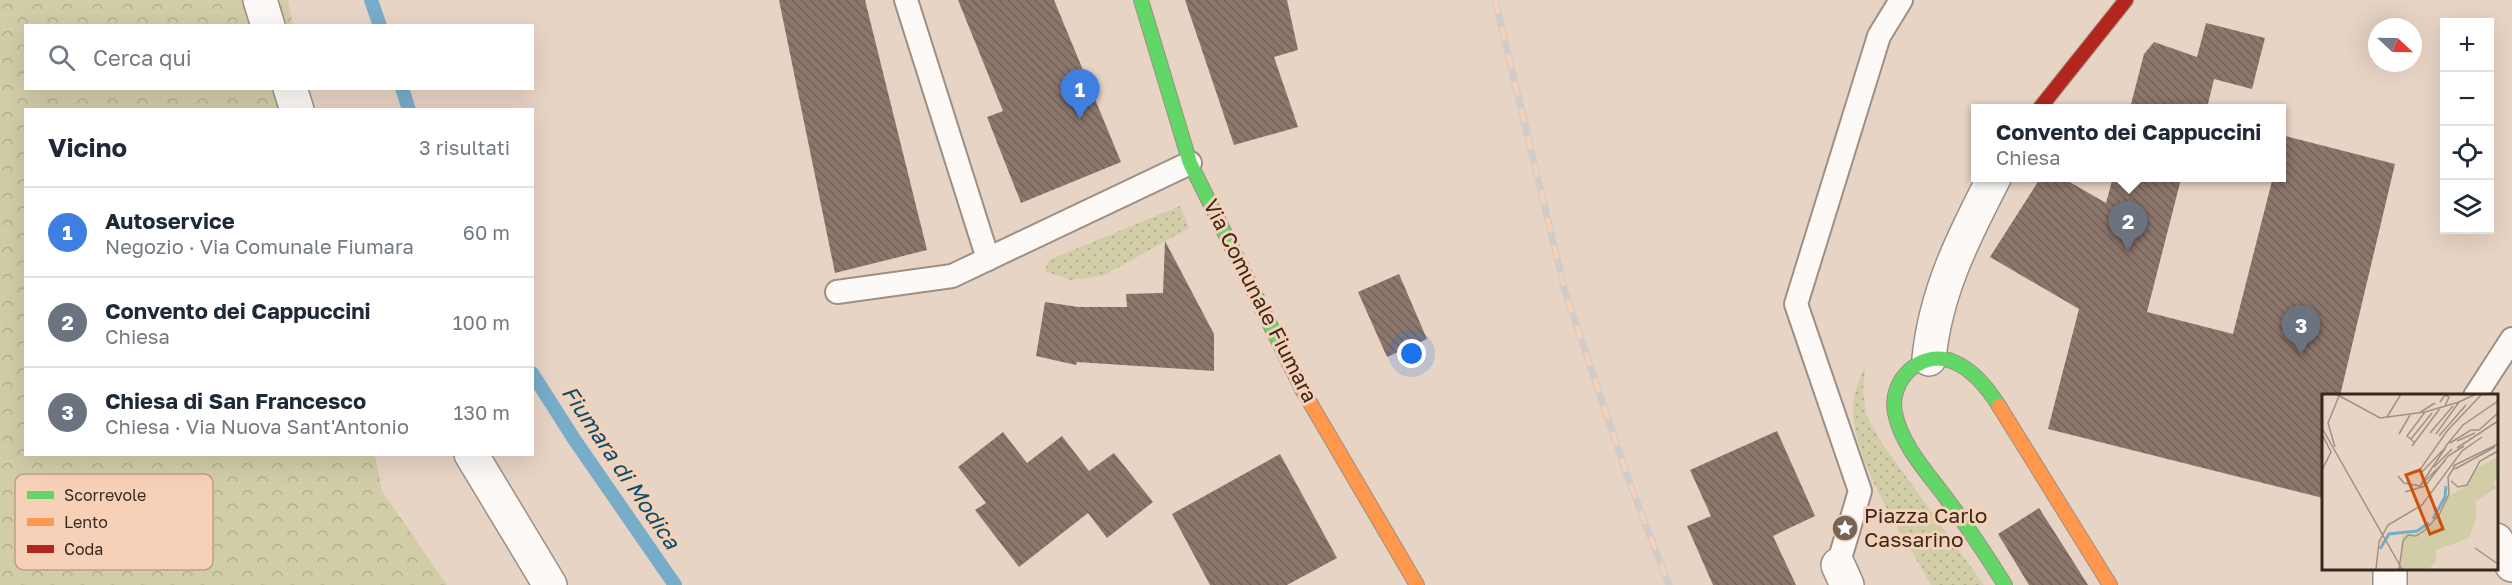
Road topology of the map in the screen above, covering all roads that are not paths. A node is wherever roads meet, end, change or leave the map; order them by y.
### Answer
1 (260, 0) edge
2 (906, 0) edge
3 (1141, 0) edge
4 (1901, 0) edge
5 (2126, 0) edge
6 (267, 24) edge
7 (291, 90) edge
8 (2042, 104) edge
9 (296, 108) edge
10 (1190, 163) junction
11 (1991, 182) edge
12 (988, 259) junction
13 (837, 292) dead end
14 (2512, 339) edge
15 (1929, 359) junction
16 (2476, 394) edge
17 (472, 456) edge
18 (2497, 542) edge
19 (2512, 566) edge
20 (1843, 575) edge
21 (550, 585) edge
22 (1417, 585) edge
23 (2005, 585) edge
24 (2110, 585) edge

1 - 6 street
2 - 12 lane
3 - 10 street, Via Comunale Fiumara
4 - 20 lane
5 - 8 street
7 - 9 street
10 - 12 lane
10 - 22 street, Via Comunale Fiumara
11 - 15 street
12 - 13 lane
14 - 16 lane
15 - 23 street
15 - 24 street
17 - 21 street
18 - 19 street

